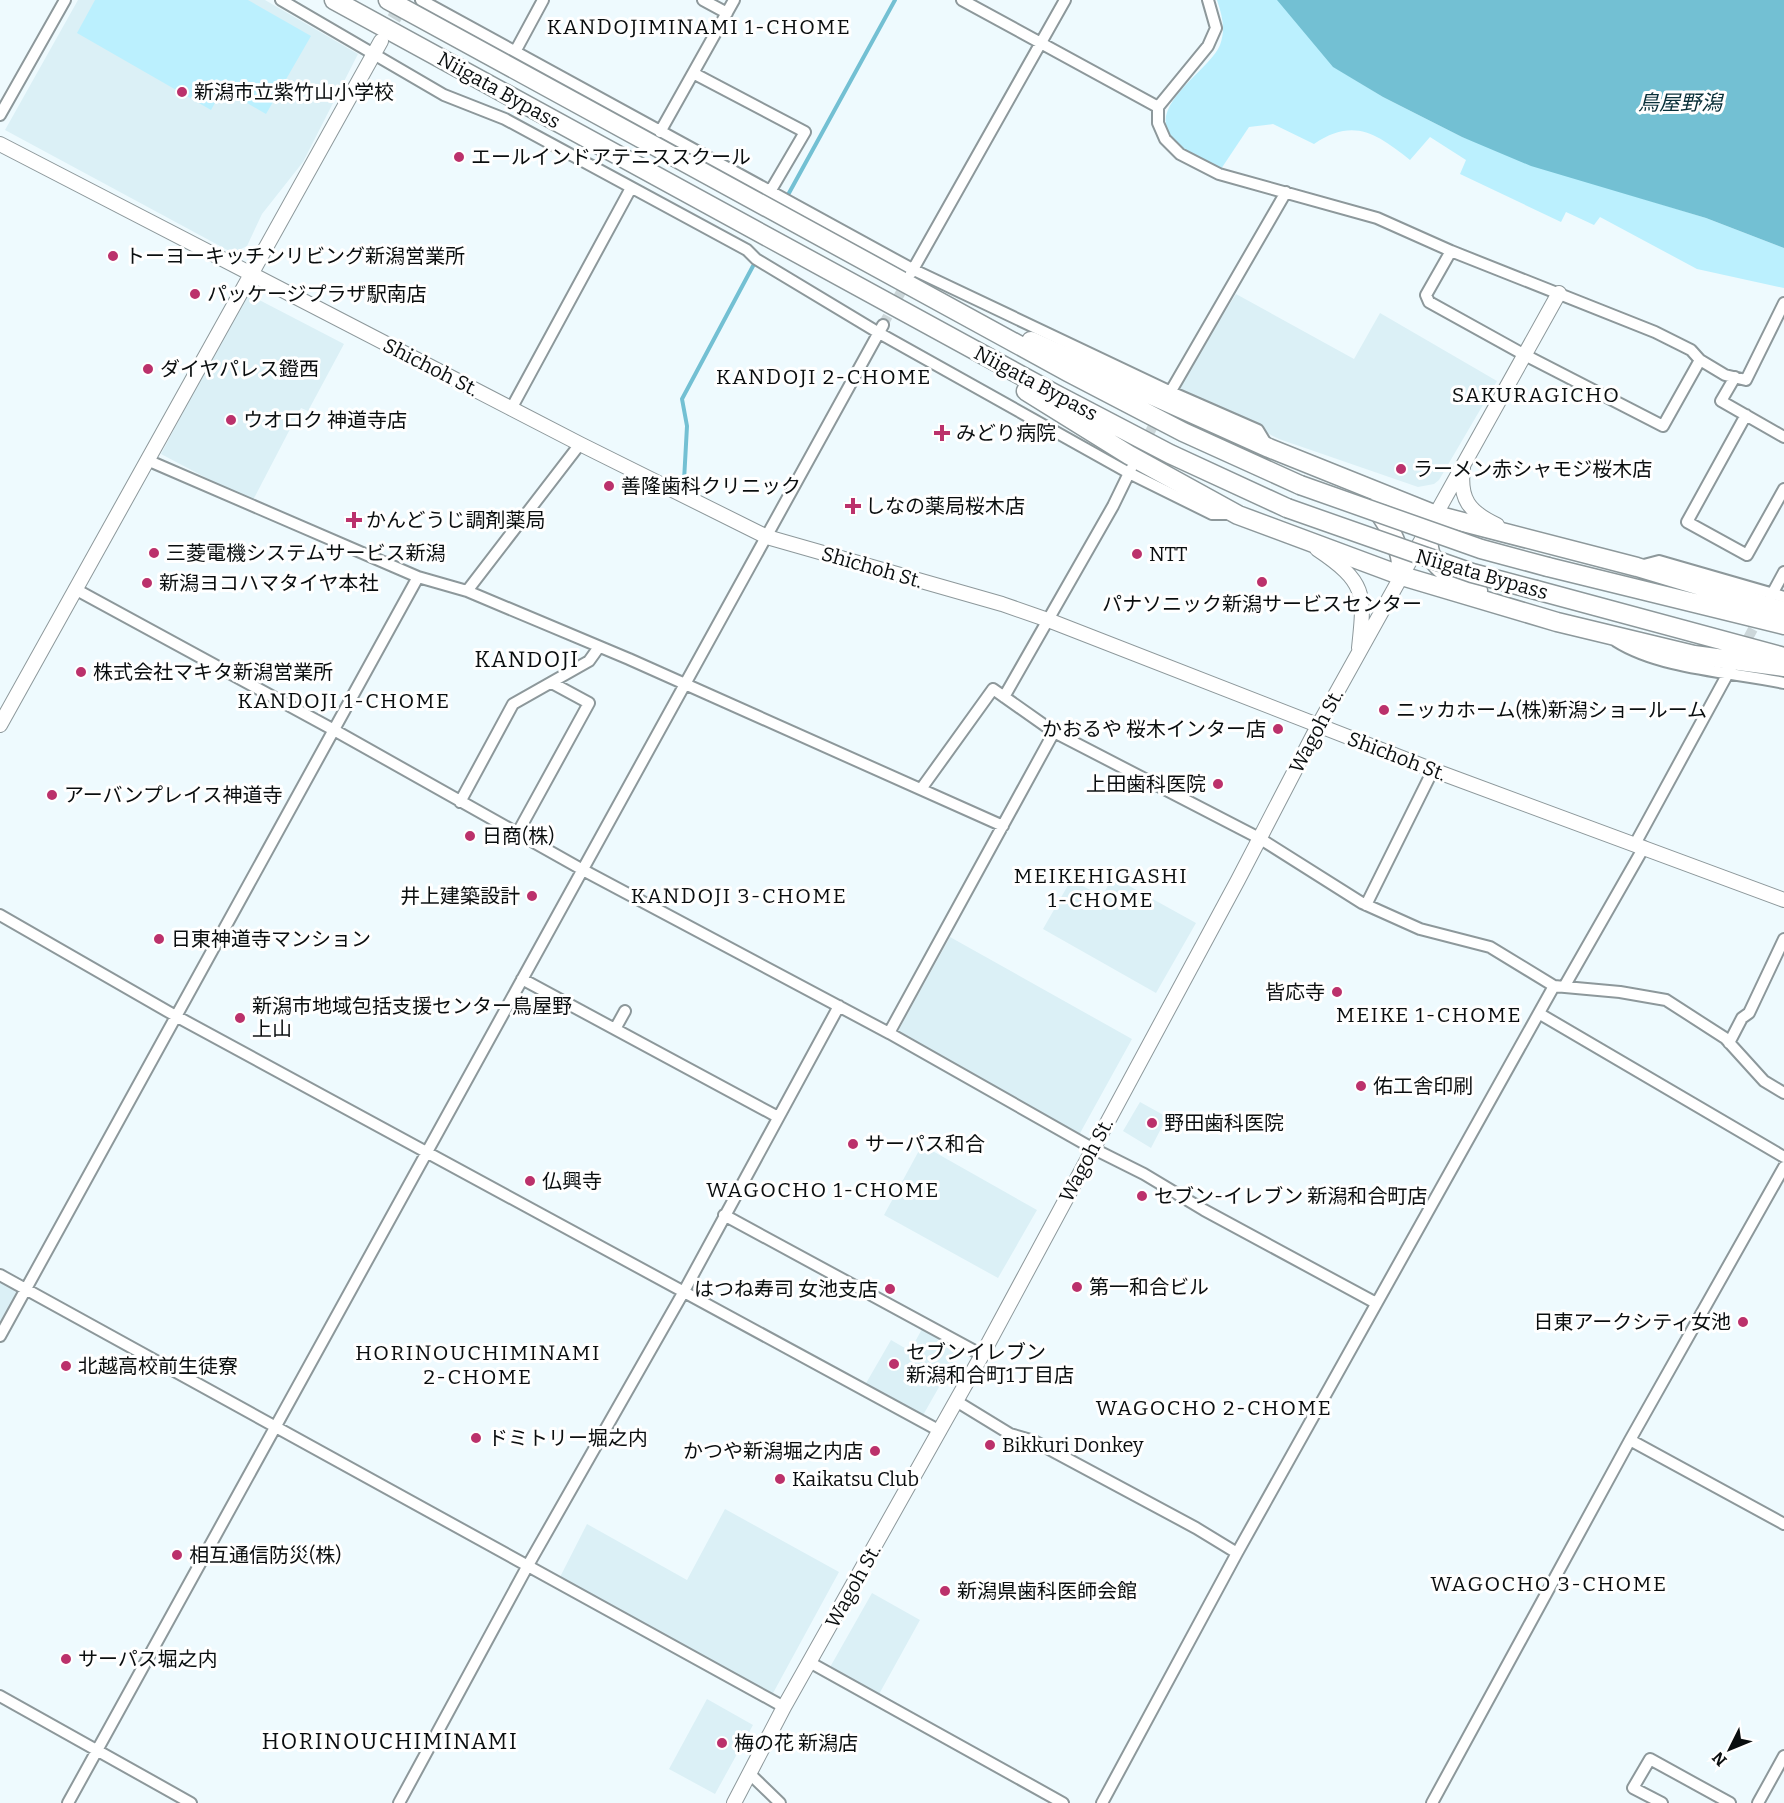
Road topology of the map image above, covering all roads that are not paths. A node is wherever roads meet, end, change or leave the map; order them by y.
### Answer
1 (64, 0) edge
2 (281, 0) edge
3 (334, 0) edge
4 (388, 0) edge
5 (421, 0) edge
6 (543, 0) edge
7 (703, 0) edge
8 (734, 0) edge
9 (962, 0) edge
10 (1065, 0) edge
11 (1208, 0) edge
12 (727, 13) junction
13 (381, 41) tunnel mouth
14 (1041, 42) junction
15 (516, 50) junction
16 (375, 55) junction
17 (693, 73) junction
18 (1158, 107) junction
19 (0, 115) edge
20 (660, 132) junction
21 (0, 144) edge
22 (631, 188) junction
23 (771, 190) junction
24 (1286, 192) junction
25 (1451, 251) junction
26 (830, 271) junction
27 (250, 273) junction
28 (911, 273) junction
29 (1559, 293) junction
30 (1784, 303) edge
31 (949, 307) junction
32 (881, 329) junction
33 (1523, 354) junction
34 (1700, 360) junction
35 (1735, 377) junction
36 (1169, 394) junction
37 (511, 409) junction
38 (1746, 415) junction
39 (1784, 436) edge
40 (580, 444) junction
41 (1269, 448) junction
42 (147, 460) junction
43 (1464, 463) junction
44 (1131, 469) junction
45 (1339, 476) junction
46 (1784, 489) edge
47 (1238, 515) junction
48 (1436, 515) junction
49 (1285, 532) junction
50 (1510, 534) junction
51 (767, 537) junction
52 (1637, 567) junction
53 (1784, 572) edge
54 (1402, 576) junction
55 (418, 577) junction
56 (75, 589) junction
57 (467, 591) junction
58 (1772, 595) junction
59 (1784, 597) edge
60 (1784, 611) edge
61 (1525, 613) junction
62 (1048, 620) junction
63 (1784, 625) edge
64 (1603, 633) junction
65 (599, 647) junction
66 (1358, 653) junction
67 (1784, 657) edge
68 (1784, 667) edge
69 (1731, 669) junction
70 (552, 683) junction
71 (1784, 683) edge
72 (686, 684) junction
73 (1004, 697) junction
74 (0, 725) edge
75 (1318, 726) junction
76 (334, 730) junction
77 (1054, 732) junction
78 (1433, 770) junction
79 (921, 789) junction
80 (460, 802) junction
81 (1003, 826) junction
82 (517, 834) junction
83 (1259, 838) junction
84 (1640, 846) junction
85 (583, 870) junction
86 (1784, 899) edge
87 (1366, 905) junction
88 (0, 915) edge
89 (1784, 939) edge
90 (522, 979) junction
91 (1559, 987) junction
92 (839, 1006) junction
93 (625, 1011) dead end
94 (1540, 1014) junction
95 (174, 1015) junction
96 (615, 1029) junction
97 (889, 1033) junction
98 (1730, 1043) junction
99 (1784, 1093) edge
100 (778, 1117) junction
101 (1092, 1148) junction
102 (426, 1152) junction
103 (1784, 1157) edge
104 (1784, 1167) edge
105 (723, 1215) junction
106 (0, 1275) edge
107 (26, 1289) junction
108 (683, 1293) junction
109 (1376, 1303) junction
110 (0, 1336) edge
111 (982, 1355) junction
112 (956, 1401) junction
113 (274, 1427) junction
114 (940, 1431) junction
115 (1630, 1440) junction
116 (1784, 1524) edge
117 (1237, 1553) junction
118 (527, 1568) junction
119 (811, 1663) junction
120 (0, 1696) edge
121 (784, 1707) junction
122 (96, 1751) junction
123 (1784, 1756) edge
124 (750, 1774) junction
125 (1721, 1801) edge
126 (68, 1803) edge
127 (191, 1803) edge
128 (399, 1803) edge
129 (734, 1803) edge
130 (780, 1803) edge
131 (1063, 1803) edge
132 (1102, 1803) edge
133 (1432, 1803) edge
134 (1662, 1803) edge
135 (1758, 1803) edge

1 - 19 street
2 - 16 street
3 - 26 highway, Niigata Bypass
4 - 31 highway, Niigata Bypass
5 - 15 street
6 - 15 street
7 - 12 street
8 - 12 street
9 - 14 street
10 - 14 street
11 - 18 street
12 - 17 street
13 - 16 street
14 - 18 street
14 - 28 street
15 - 20 street
16 - 22 street
16 - 27 street
17 - 20 street
17 - 23 street
18 - 24 street
20 - 23 street
21 - 27 street, Shichoh St.
22 - 32 street
22 - 37 street
23 - 28 street
24 - 25 street
24 - 36 street
25 - 29 street
25 - 33 street
26 - 47 highway
26 - 67 highway, Niigata Bypass, bridge
27 - 37 street, Shichoh St.
27 - 42 street
28 - 36 street
29 - 33 street, Wagoh St.
29 - 34 street
30 - 35 street
31 - 41 highway
31 - 63 highway, Niigata Bypass, bridge
32 - 44 street
32 - 51 street
33 - 34 street
33 - 43 street, Wagoh St.
34 - 35 street
35 - 38 street
36 - 41 street
37 - 40 street, Shichoh St.
38 - 39 street
38 - 46 street
40 - 51 street, Shichoh St.
40 - 57 street
41 - 45 highway
42 - 55 street
42 - 56 street
43 - 48 street, Wagoh St.
43 - 50 street
44 - 47 street
44 - 62 street
45 - 48 highway
45 - 54 highway
47 - 49 highway
48 - 50 highway
48 - 54 street, Wagoh St.
48 - 61 highway
49 - 54 highway
49 - 66 street
50 - 52 highway
51 - 62 street, Shichoh St.
51 - 72 street
52 - 58 street
52 - 60 highway
53 - 58 street
54 - 61 highway
54 - 66 street, Wagoh St.
55 - 57 street
55 - 76 street
56 - 74 street
56 - 76 street
57 - 65 street
58 - 59 street
61 - 64 highway
62 - 73 street
62 - 75 street, Shichoh St.
64 - 68 highway
64 - 69 street
65 - 70 street
65 - 72 street
66 - 75 street, Wagoh St.
69 - 71 street
69 - 84 street
70 - 80 street
70 - 82 street
72 - 79 street
72 - 85 street
73 - 77 street
73 - 79 street
75 - 78 street, Shichoh St.
75 - 83 street, Wagoh St.
76 - 80 street
76 - 95 street
77 - 81 street
77 - 83 street
78 - 84 street, Shichoh St.
78 - 87 street
79 - 81 street
80 - 82 street
81 - 97 street
82 - 85 street
83 - 87 street
83 - 101 street, Wagoh St.
84 - 86 street, Shichoh St.
84 - 91 street
85 - 90 street
85 - 92 street
87 - 91 street
88 - 95 street
89 - 98 street
90 - 96 street
90 - 102 street
91 - 94 street
91 - 98 street
92 - 97 street
92 - 100 street
93 - 96 street
94 - 103 street
94 - 109 street
95 - 102 street
95 - 107 street
96 - 100 street
97 - 101 street
98 - 99 street
100 - 105 street
101 - 109 street
101 - 111 street, Wagoh St.
102 - 108 street
102 - 113 street
104 - 115 street
105 - 108 street
105 - 111 street
106 - 107 street
107 - 110 street
107 - 113 street
108 - 114 street
108 - 118 street
109 - 117 street
111 - 112 street, Wagoh St.
112 - 114 street, Wagoh St.
112 - 117 street
113 - 118 street
113 - 122 street
114 - 119 street, Wagoh St.
115 - 116 street
115 - 133 street
117 - 132 street
118 - 121 street
118 - 128 street
119 - 121 street, Wagoh St.
119 - 131 street
120 - 122 street
121 - 124 street, Wagoh St.
122 - 126 street
122 - 127 street
123 - 135 street
124 - 129 street, Wagoh St.
124 - 130 street
125 - 134 street

